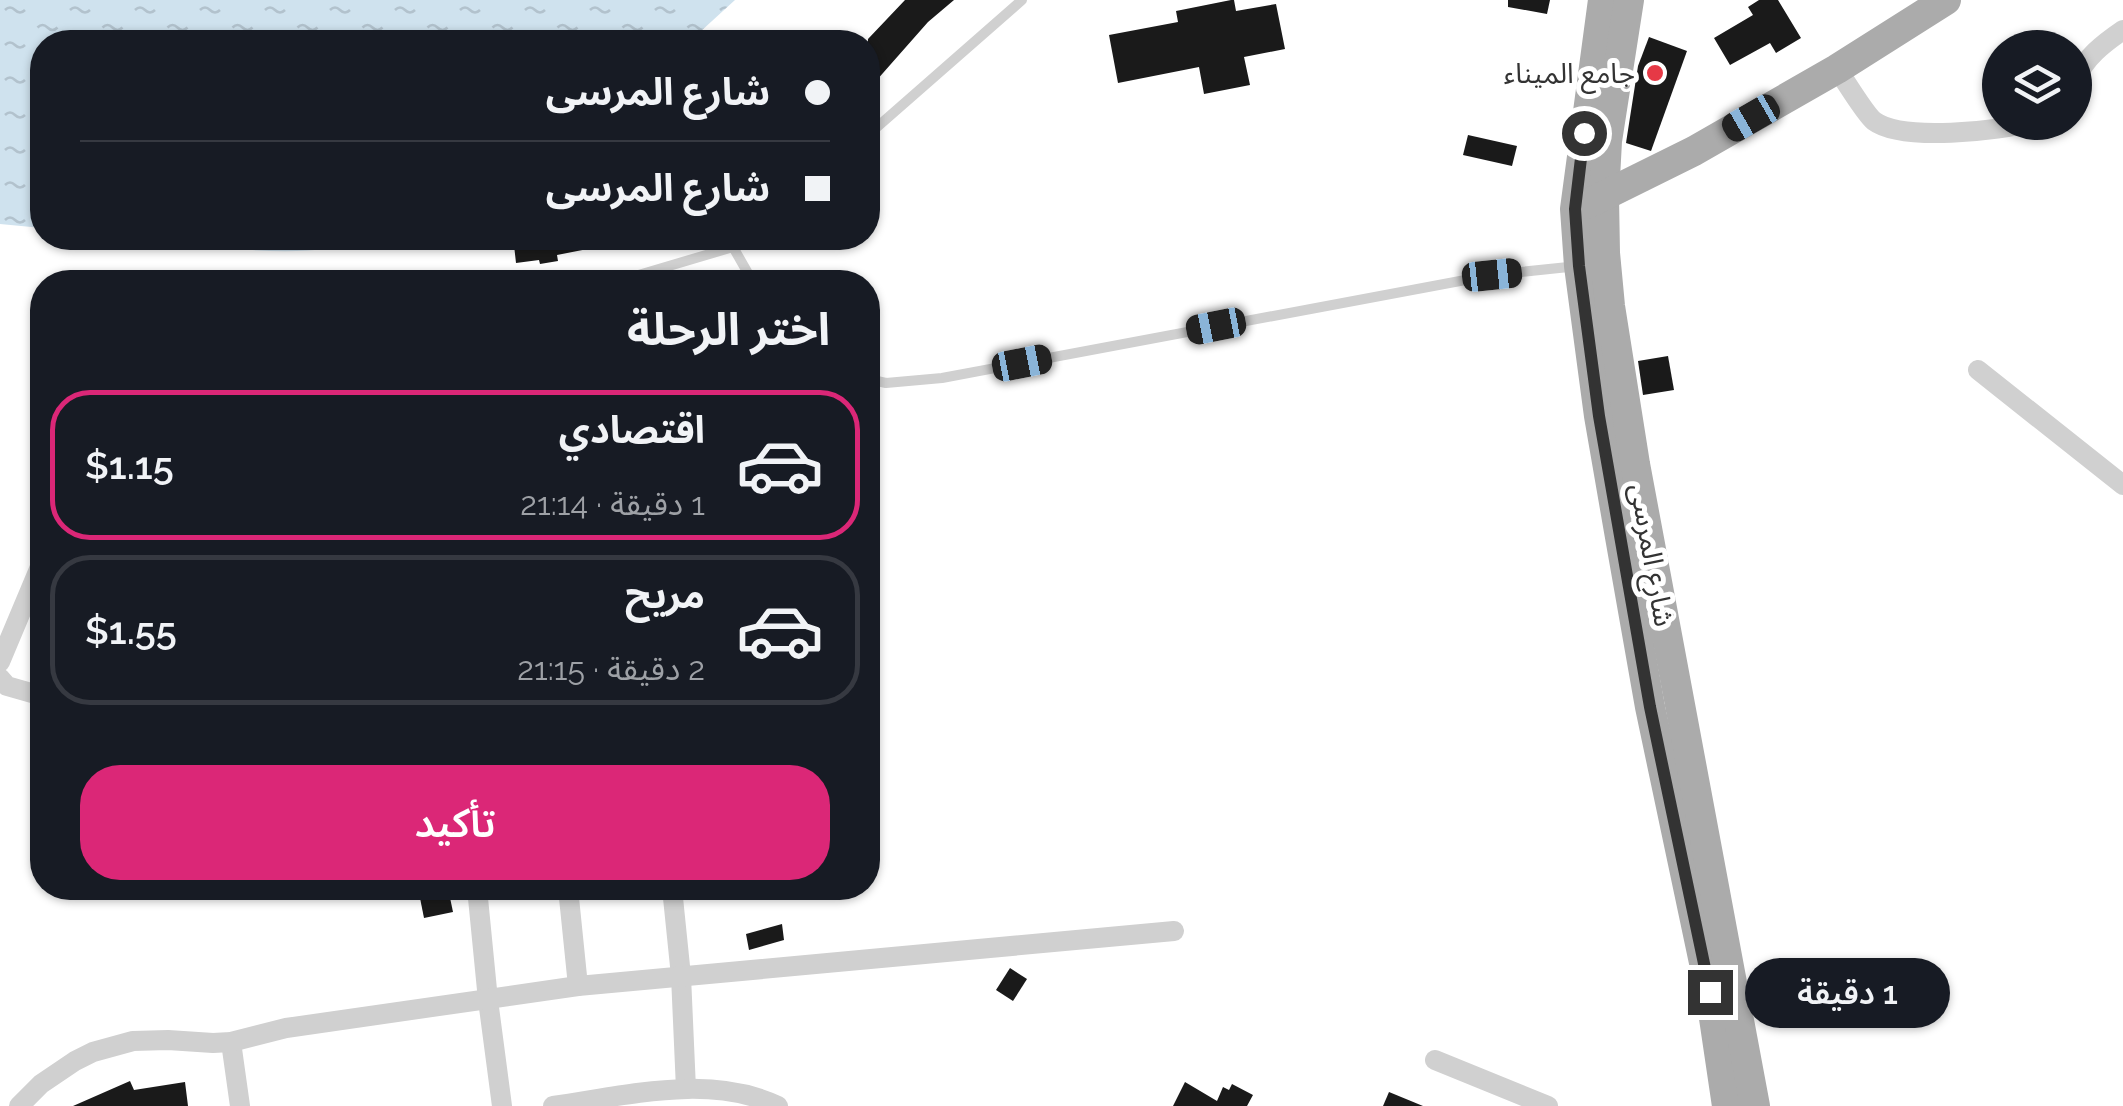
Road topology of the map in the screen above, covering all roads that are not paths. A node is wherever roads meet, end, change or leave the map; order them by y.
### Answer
1 (1022, 0) edge
2 (1603, 0) edge
3 (1629, 0) edge
4 (1946, 0) edge
5 (2123, 30) edge
6 (2092, 56) edge
7 (1837, 69) junction
8 (880, 124) edge
9 (1982, 130) edge
10 (1590, 203) junction
11 (723, 250) edge
12 (1579, 266) junction
13 (655, 270) edge
14 (1978, 370) dead end
15 (880, 382) edge
16 (2123, 485) edge
17 (30, 591) edge
18 (0, 662) edge
19 (0, 678) edge
20 (30, 693) edge
21 (478, 900) edge
22 (569, 900) edge
23 (673, 900) edge
24 (1174, 932) dead end
25 (681, 976) junction
26 (578, 986) junction
27 (488, 1000) junction
28 (231, 1042) junction
29 (1436, 1060) dead end
30 (686, 1089) junction
31 (19, 1106) edge
32 (240, 1106) edge
33 (502, 1106) edge
34 (554, 1106) edge
35 (778, 1106) edge
36 (1548, 1106) edge
37 (1727, 1106) edge
38 (1756, 1106) edge

1 - 8 lane
2 - 10 main road, شارع المرسى
3 - 10 main road, شارع المرسى
4 - 7 main road
5 - 6 street
7 - 9 street
7 - 10 main road
10 - 12 main road, شارع المرسى
10 - 38 main road, شارع المرسى
11 - 13 lane
12 - 15 lane
12 - 37 main road, شارع المرسى
14 - 16 street
17 - 18 street
19 - 20 street
21 - 27 street
22 - 26 street
23 - 25 street
24 - 25 street
25 - 26 street
25 - 30 street
26 - 27 street
27 - 28 street
27 - 33 street
28 - 31 street
28 - 32 street
29 - 36 street
30 - 34 street
30 - 35 street

